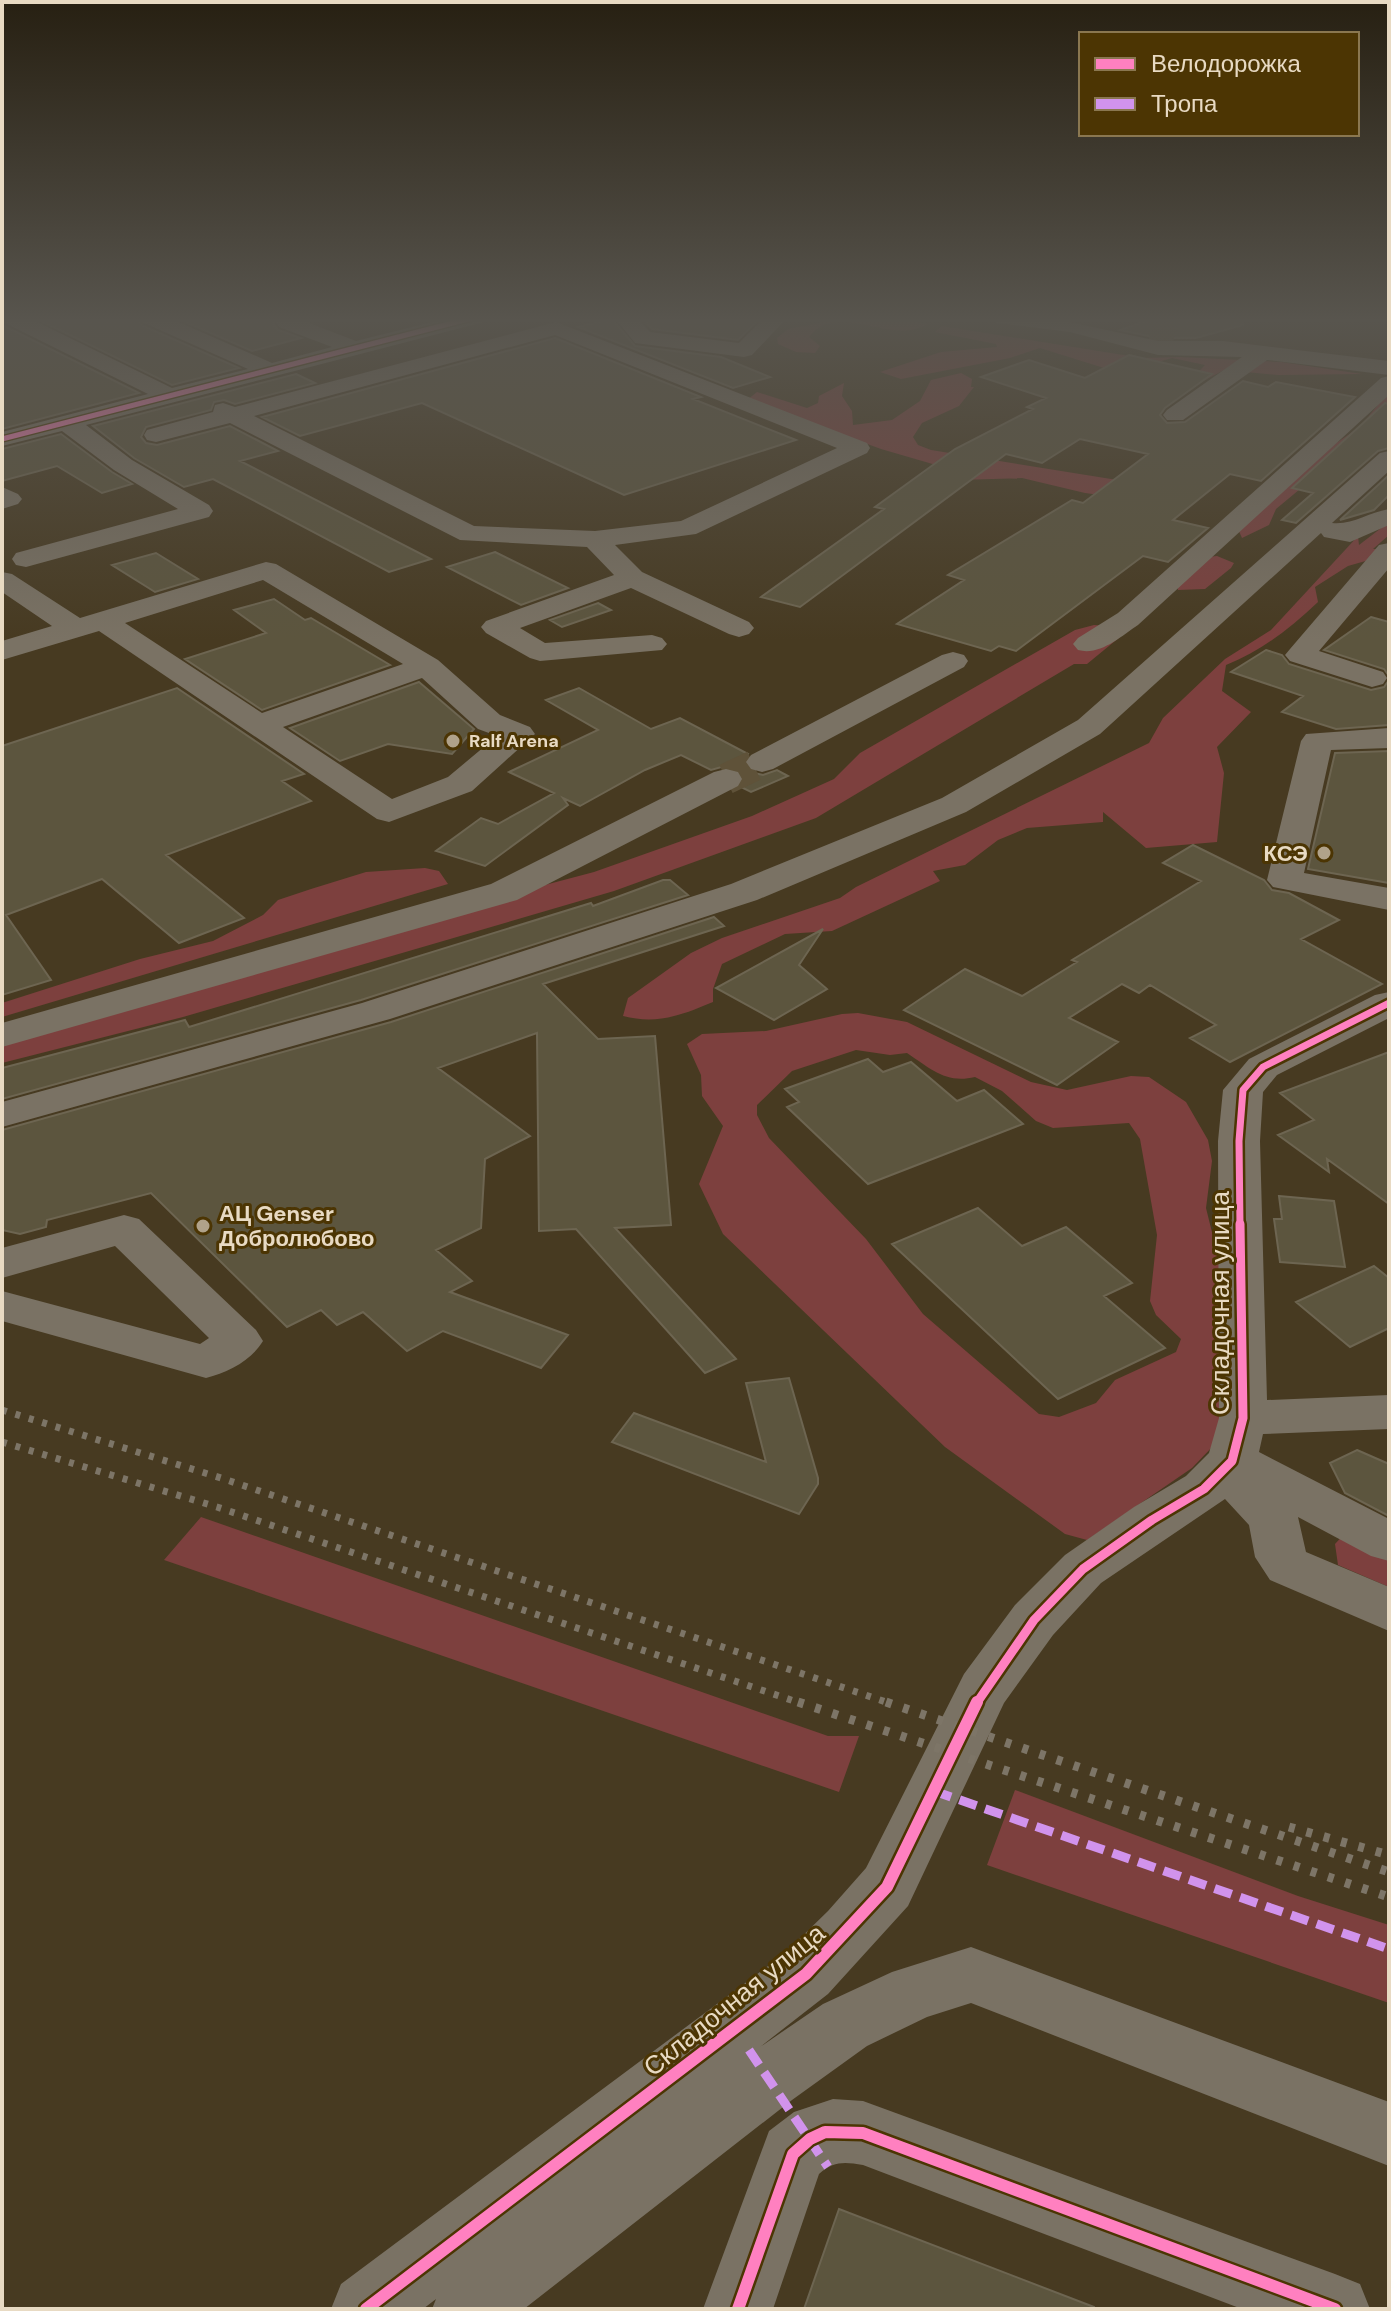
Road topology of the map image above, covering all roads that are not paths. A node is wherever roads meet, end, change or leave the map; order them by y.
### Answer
1 (58, 425) edge
2 (68, 425) edge
3 (181, 425) edge
4 (252, 425) edge
5 (800, 425) edge
6 (1343, 425) edge
7 (156, 435) dead end
8 (2, 439) edge
9 (1389, 458) edge
10 (2, 495) edge
11 (2, 501) edge
12 (1389, 517) edge
13 (595, 539) junction
14 (1293, 545) junction
15 (1389, 551) edge
16 (26, 559) dead end
17 (632, 578) junction
18 (2, 580) edge
19 (88, 624) junction
20 (739, 628) dead end
21 (652, 644) dead end
22 (1088, 644) dead end
23 (2, 651) edge
24 (953, 661) dead end
25 (427, 666) junction
26 (1372, 678) dead end
27 (260, 724) junction
28 (1389, 738) edge
29 (762, 762) tunnel mouth
30 (726, 779) tunnel mouth
31 (1389, 899) edge
32 (1389, 1003) edge
33 (2, 1035) edge
34 (2, 1115) edge
35 (2, 1263) edge
36 (2, 1306) edge
37 (1389, 1412) edge
38 (1233, 1449) junction
39 (1389, 1542) edge
40 (1389, 1610) edge
41 (1389, 2134) edge
42 (366, 2309) edge
43 (467, 2309) edge
44 (738, 2309) edge
45 (1335, 2309) edge

1 - 8 street
2 - 16 street
3 - 7 street
4 - 13 street
5 - 13 street
6 - 22 street
9 - 14 street
10 - 11 street
12 - 14 street
13 - 17 street
14 - 34 street
15 - 26 street
17 - 20 street
17 - 21 street
18 - 19 street
19 - 23 street
19 - 25 street
19 - 27 street
24 - 29 street
25 - 27 street
25 - 27 street
28 - 31 street
30 - 33 street
32 - 38 street, Складочная улица
35 - 36 street
37 - 38 street
38 - 39 street
38 - 40 street
38 - 42 street, Складочная улица
41 - 43 street
44 - 45 street

